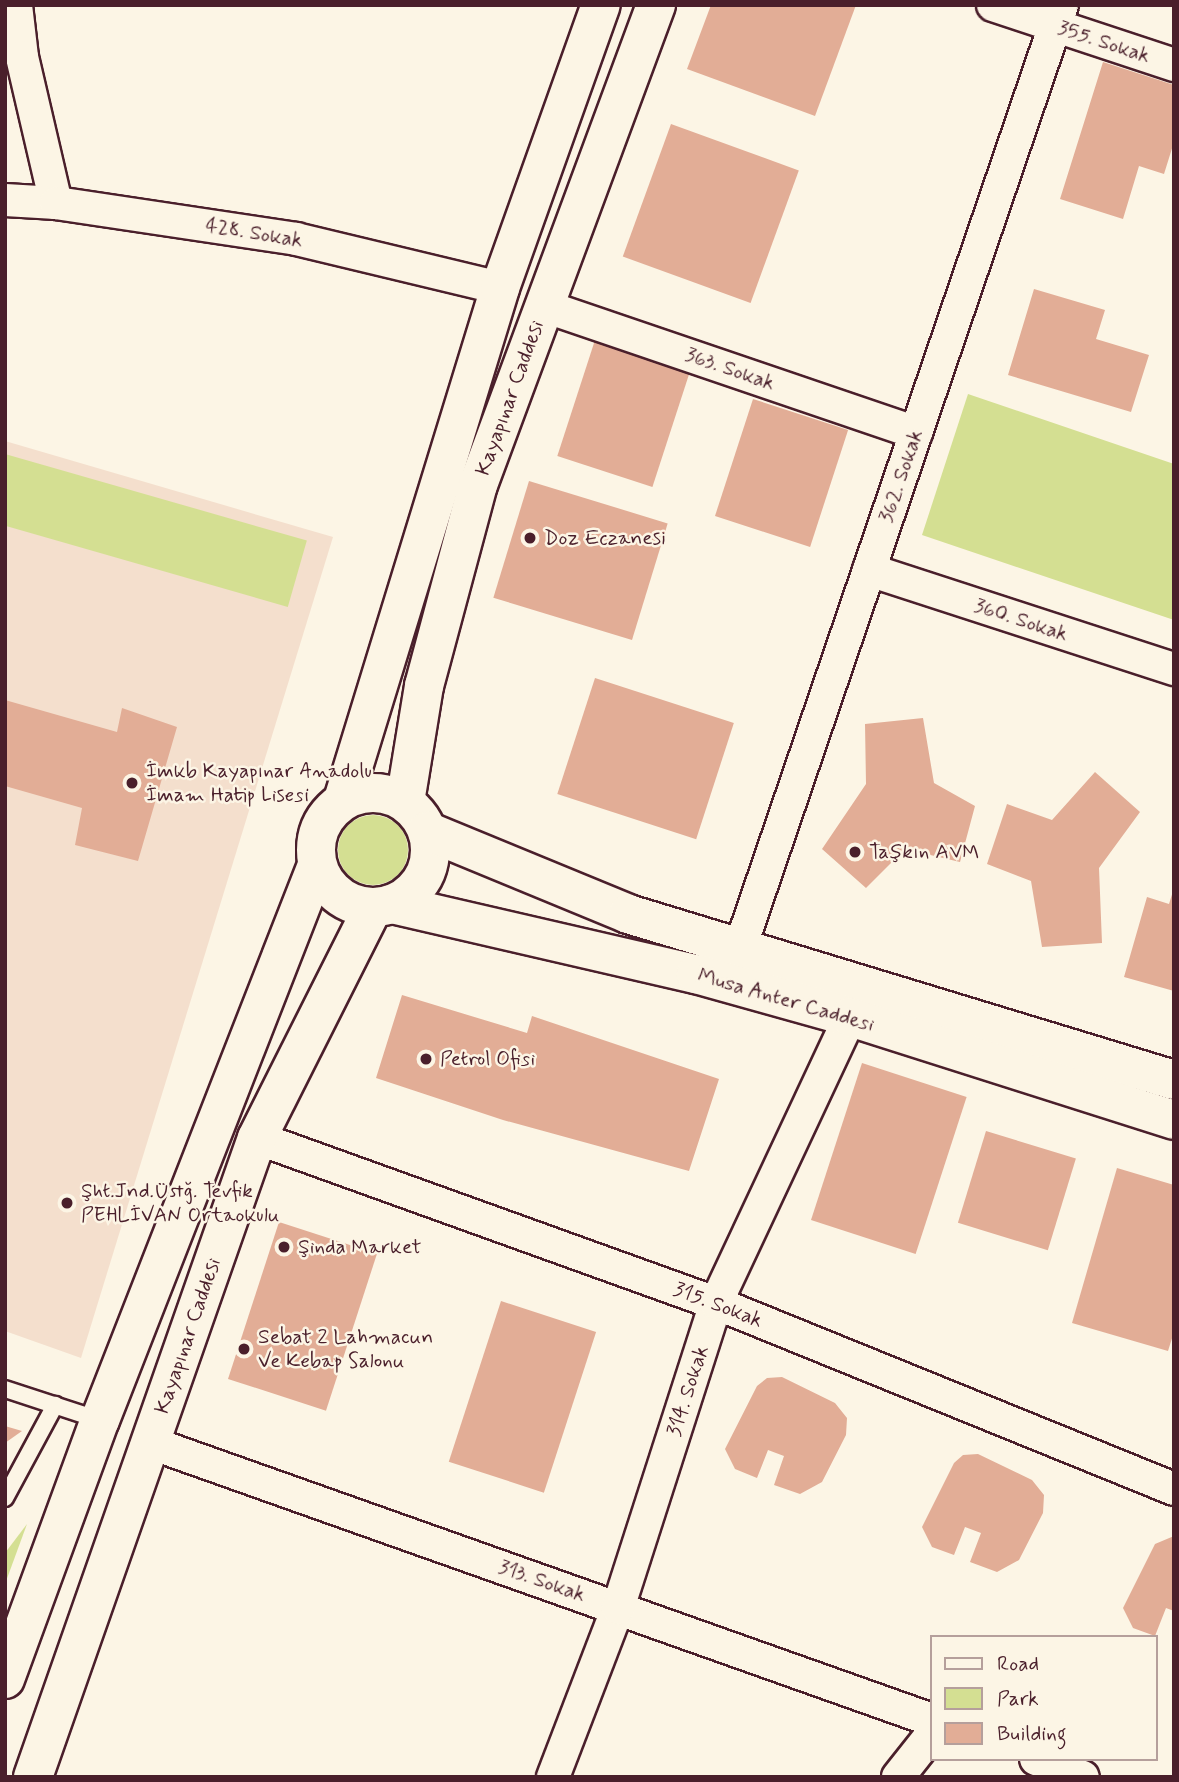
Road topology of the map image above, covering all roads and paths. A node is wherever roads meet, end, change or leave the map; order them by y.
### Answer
1 (16, 5) edge
2 (601, 5) edge
3 (656, 5) edge
4 (993, 5) edge
5 (1059, 16) edge
6 (1174, 65) edge
7 (5, 201) edge
8 (56, 203) junction
9 (500, 288) junction
10 (544, 306) junction
11 (916, 433) junction
12 (869, 570) junction
13 (1174, 668) edge
14 (343, 800) junction
15 (416, 816) junction
16 (317, 865) junction
17 (383, 906) junction
18 (740, 948) junction
19 (850, 1017) junction
20 (1174, 1080) edge
21 (1174, 1120) edge
22 (257, 1138) junction
23 (716, 1303) junction
24 (5, 1389) edge
25 (55, 1405) junction
26 (100, 1420) junction
27 (151, 1443) junction
28 (1174, 1489) edge
29 (5, 1498) edge
30 (618, 1608) junction
31 (5, 1679) edge
32 (930, 1719) edge
33 (930, 1737) edge
34 (1040, 1761) edge
35 (33, 1777) edge
36 (552, 1777) edge
37 (898, 1777) edge
38 (1083, 1777) edge

1 - 8 street
2 - 9 main road, Kayapınar Caddesi
3 - 10 main road, Kayapınar Caddesi
4 - 5 street, 355. Sokak
5 - 6 street, 355. Sokak
5 - 11 street, 362. Sokak
7 - 8 street, 428. Sokak
8 - 9 street, 428. Sokak
9 - 14 main road, Kayapınar Caddesi
10 - 11 street, 363. Sokak
10 - 15 main road, Kayapınar Caddesi
11 - 12 street, 362. Sokak
12 - 13 street, 360. Sokak
12 - 18 street, 362. Sokak
14 - 15 main road
14 - 16 main road
15 - 17 main road
15 - 18 main road, Musa Anter Caddesi
16 - 17 main road
16 - 26 main road
17 - 19 main road, Musa Anter Caddesi
17 - 22 main road, Kayapınar Caddesi
18 - 20 main road, Musa Anter Caddesi
19 - 21 main road, Musa Anter Caddesi
19 - 23 street, 314. Sokak
22 - 23 street, 315. Sokak
22 - 27 main road, Kayapınar Caddesi
23 - 28 street, 315. Sokak
23 - 30 street, 314. Sokak
24 - 25 lane
25 - 26 lane
25 - 29 lane
26 - 31 main road
27 - 30 street, 313. Sokak
27 - 35 main road, Kayapınar Caddesi
30 - 32 street, 313. Sokak
30 - 36 street, 314. Sokak
33 - 37 street
34 - 38 street

